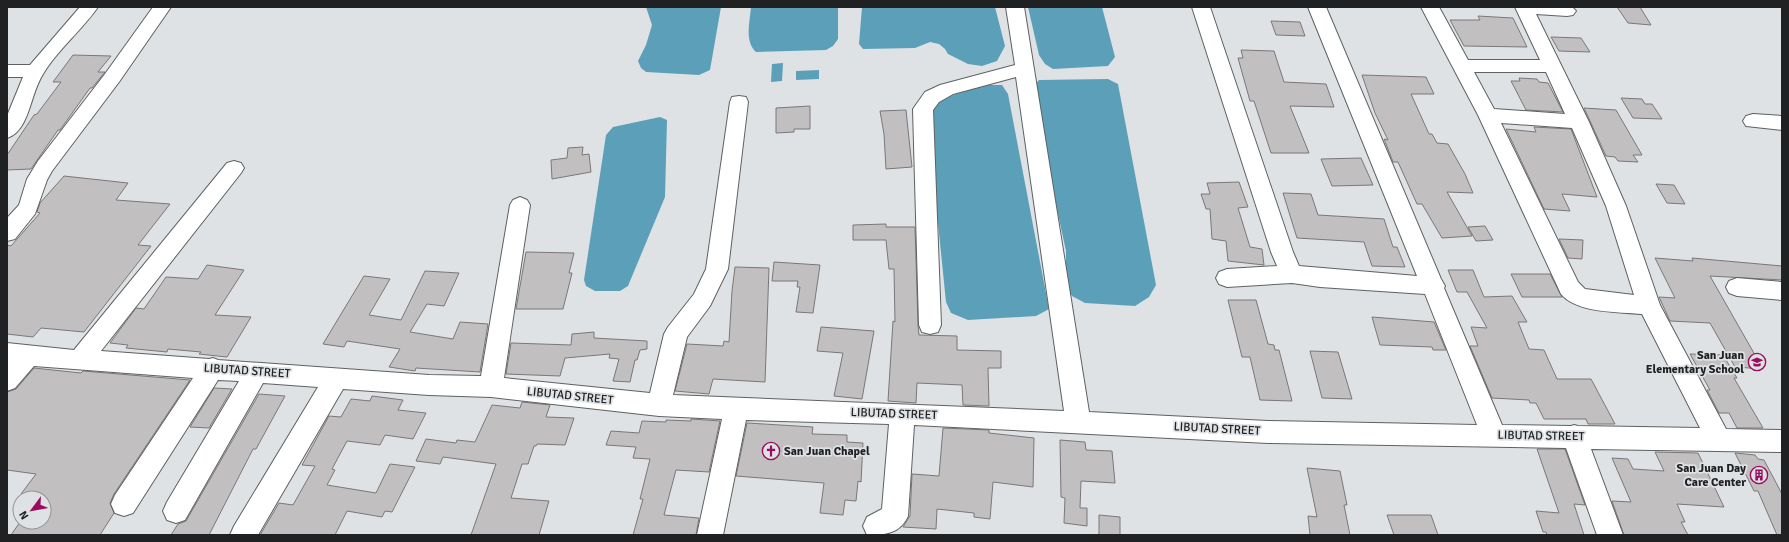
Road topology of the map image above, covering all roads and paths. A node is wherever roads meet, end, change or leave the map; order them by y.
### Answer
1 (89, 7) edge
2 (162, 7) edge
3 (1015, 7) edge
4 (1201, 7) edge
5 (1317, 7) edge
6 (1430, 7) edge
7 (1524, 8) edge
8 (1567, 11) dead end
9 (1461, 66) junction
10 (1551, 66) junction
11 (1024, 69) junction
12 (36, 71) junction
13 (7, 72) edge
14 (739, 102) dead end
15 (1488, 115) junction
16 (1753, 121) dead end
17 (1579, 122) junction
18 (1782, 124) edge
19 (7, 131) edge
20 (234, 168) dead end
21 (520, 206) dead end
22 (7, 233) edge
23 (1292, 274) junction
24 (1226, 278) dead end
25 (1434, 286) junction
26 (1737, 287) dead end
27 (1782, 291) edge
28 (1650, 306) junction
29 (930, 325) dead end
30 (18, 354) edge
31 (80, 360) junction
32 (213, 368) junction
33 (257, 372) junction
34 (337, 378) junction
35 (7, 381) edge
36 (491, 387) junction
37 (659, 405) junction
38 (736, 409) junction
39 (902, 414) junction
40 (1077, 423) junction
41 (1494, 435) junction
42 (1574, 436) junction
43 (1718, 440) junction
44 (1782, 441) edge
45 (124, 504) dead end
46 (176, 511) dead end
47 (876, 526) dead end
48 (243, 535) edge
49 (710, 535) edge
50 (1610, 535) edge

1 - 12 street
2 - 22 street
3 - 11 street
4 - 23 street
5 - 25 street
6 - 9 street
7 - 8 street
7 - 10 street
9 - 10 street
9 - 15 street
10 - 17 street
11 - 29 street
11 - 40 street
12 - 13 street
12 - 19 street
14 - 37 street
15 - 17 street
15 - 28 street
16 - 18 street
17 - 28 street
20 - 31 street
21 - 36 street
23 - 24 street
23 - 25 street
25 - 41 street
26 - 27 street
28 - 43 street
30 - 31 street, LIBUTAD STREET
30 - 35 street
31 - 32 street, LIBUTAD STREET
32 - 33 street, LIBUTAD STREET
32 - 45 street
33 - 34 street, LIBUTAD STREET
33 - 46 street
34 - 36 street, LIBUTAD STREET
34 - 48 street
36 - 37 street, LIBUTAD STREET
37 - 38 street, LIBUTAD STREET
38 - 39 street, LIBUTAD STREET
38 - 49 street
39 - 40 street, LIBUTAD STREET
39 - 47 street
40 - 41 street, LIBUTAD STREET
41 - 42 street, LIBUTAD STREET
42 - 43 street, LIBUTAD STREET
42 - 50 street
43 - 44 street, LIBUTAD STREET

